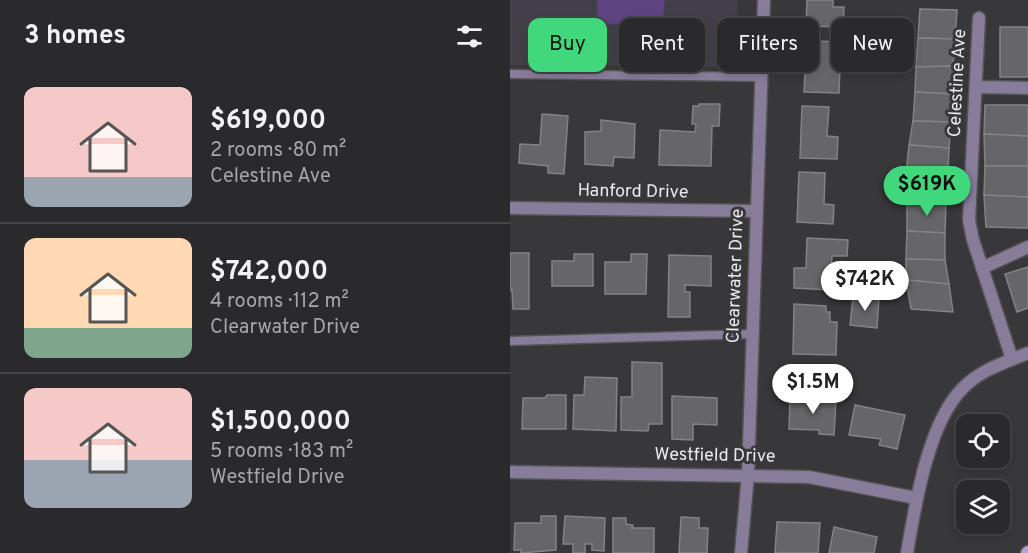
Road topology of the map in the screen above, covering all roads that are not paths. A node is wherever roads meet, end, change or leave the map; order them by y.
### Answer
1 (764, 0) edge
2 (979, 18) dead end
3 (510, 74) edge
4 (761, 77) junction
5 (976, 87) junction
6 (1028, 88) edge
7 (510, 208) edge
8 (756, 211) junction
9 (1028, 248) edge
10 (982, 268) junction
11 (752, 334) junction
12 (510, 341) edge
13 (1028, 353) edge
14 (1012, 359) junction
15 (510, 472) edge
16 (748, 474) junction
17 (916, 498) junction
18 (741, 553) edge
19 (907, 553) edge

1 - 4 street, Clearwater Drive
2 - 5 street, Celestine Ave
3 - 4 lane
4 - 8 street, Clearwater Drive
5 - 6 street
5 - 10 street, Celestine Ave
7 - 8 street, Hanford Drive
8 - 11 street, Clearwater Drive
9 - 10 street
10 - 14 street, Celestine Ave
11 - 12 lane
11 - 16 street, Clearwater Drive
13 - 14 street
14 - 17 street
15 - 16 street, Westfield Drive
16 - 17 street, Westfield Drive
16 - 18 street, Clearwater Drive
17 - 19 street

